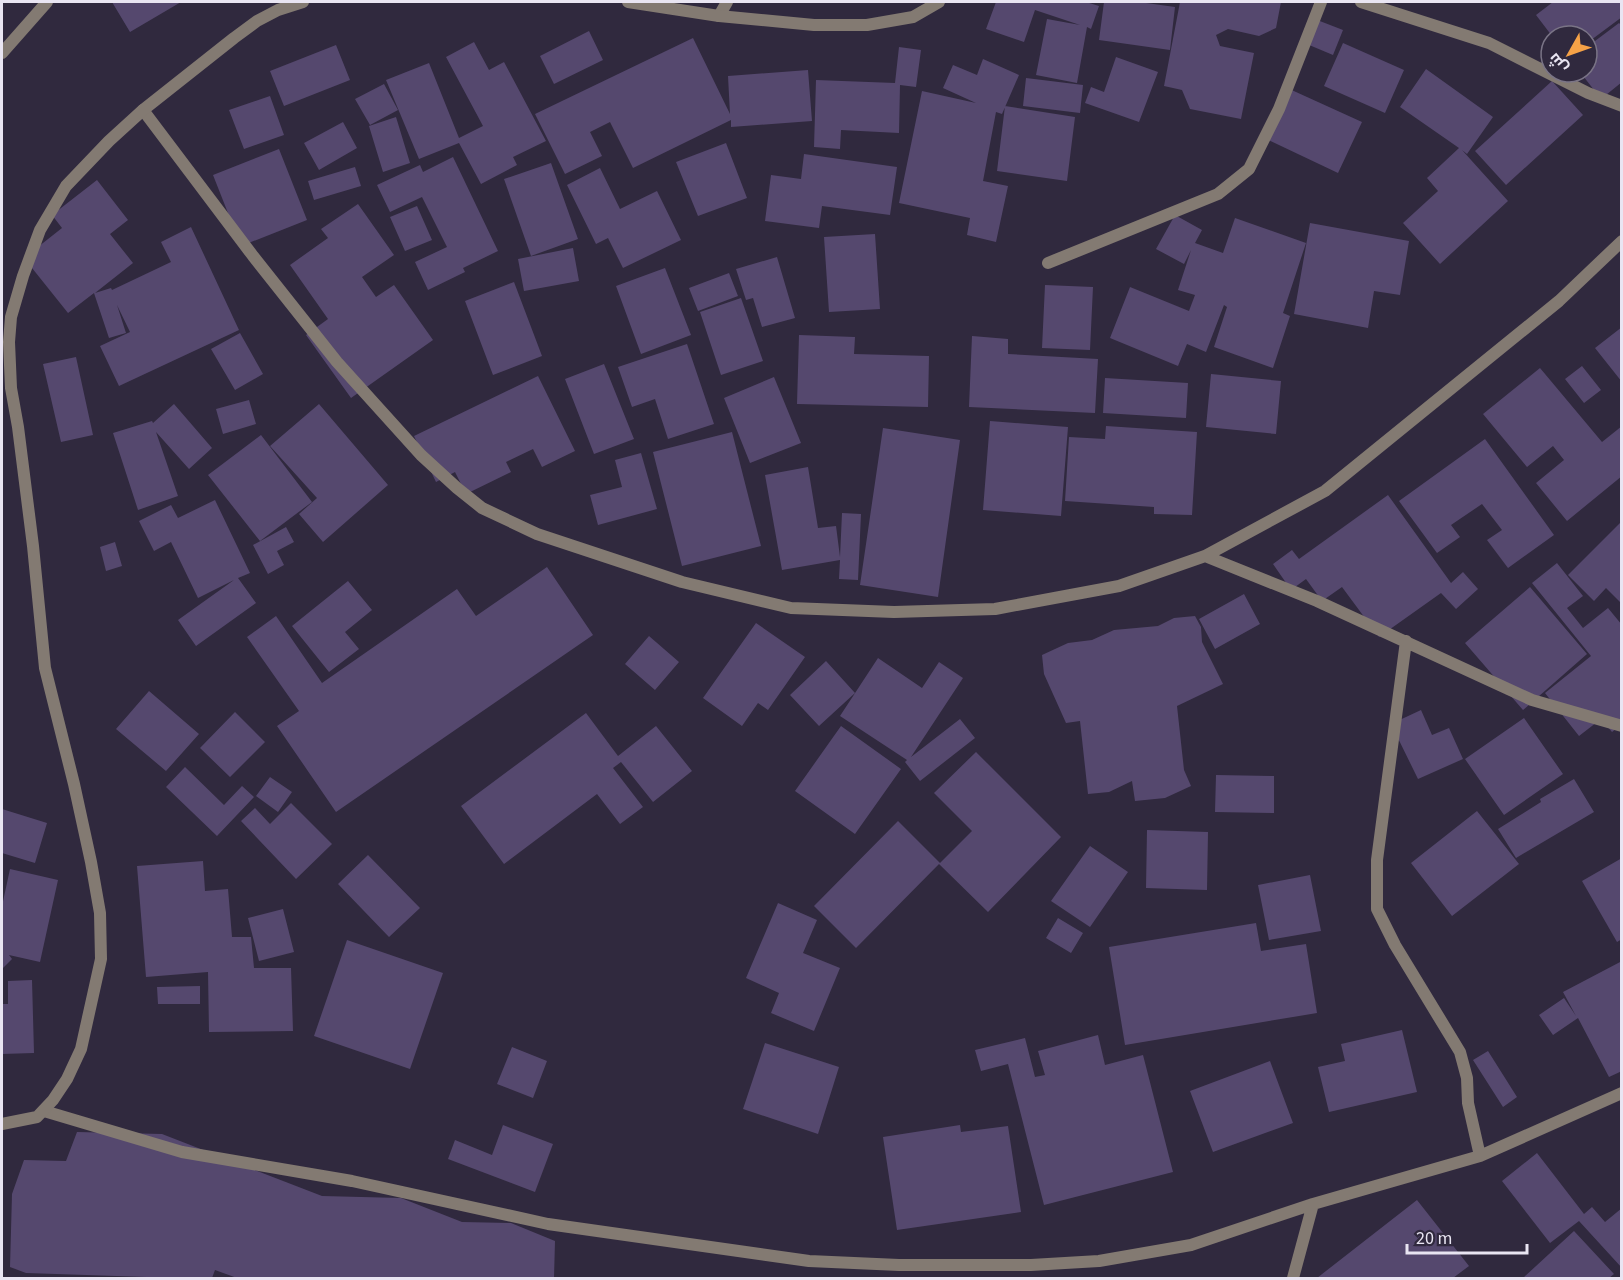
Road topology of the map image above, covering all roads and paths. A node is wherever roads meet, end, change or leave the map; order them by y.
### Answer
1 (47, 2) edge
2 (303, 2) edge
3 (628, 2) edge
4 (727, 2) edge
5 (939, 2) edge
6 (1321, 2) edge
7 (1361, 2) edge
8 (719, 16) junction
9 (2, 53) edge
10 (1622, 106) edge
11 (143, 110) junction
12 (1622, 241) edge
13 (1048, 263) dead end
14 (1205, 556) junction
15 (1406, 641) junction
16 (1622, 726) edge
17 (1622, 1093) edge
18 (44, 1111) junction
19 (2, 1124) edge
20 (1480, 1156) junction
21 (1313, 1204) junction
22 (1293, 1278) edge

1 - 9 street
2 - 11 street
3 - 8 street
4 - 8 street
5 - 8 street
6 - 13 street
7 - 10 street
11 - 14 street
11 - 18 street
12 - 14 street
14 - 15 street
15 - 16 street
15 - 20 street
17 - 20 street
18 - 19 street
18 - 21 street
20 - 21 street
21 - 22 street

